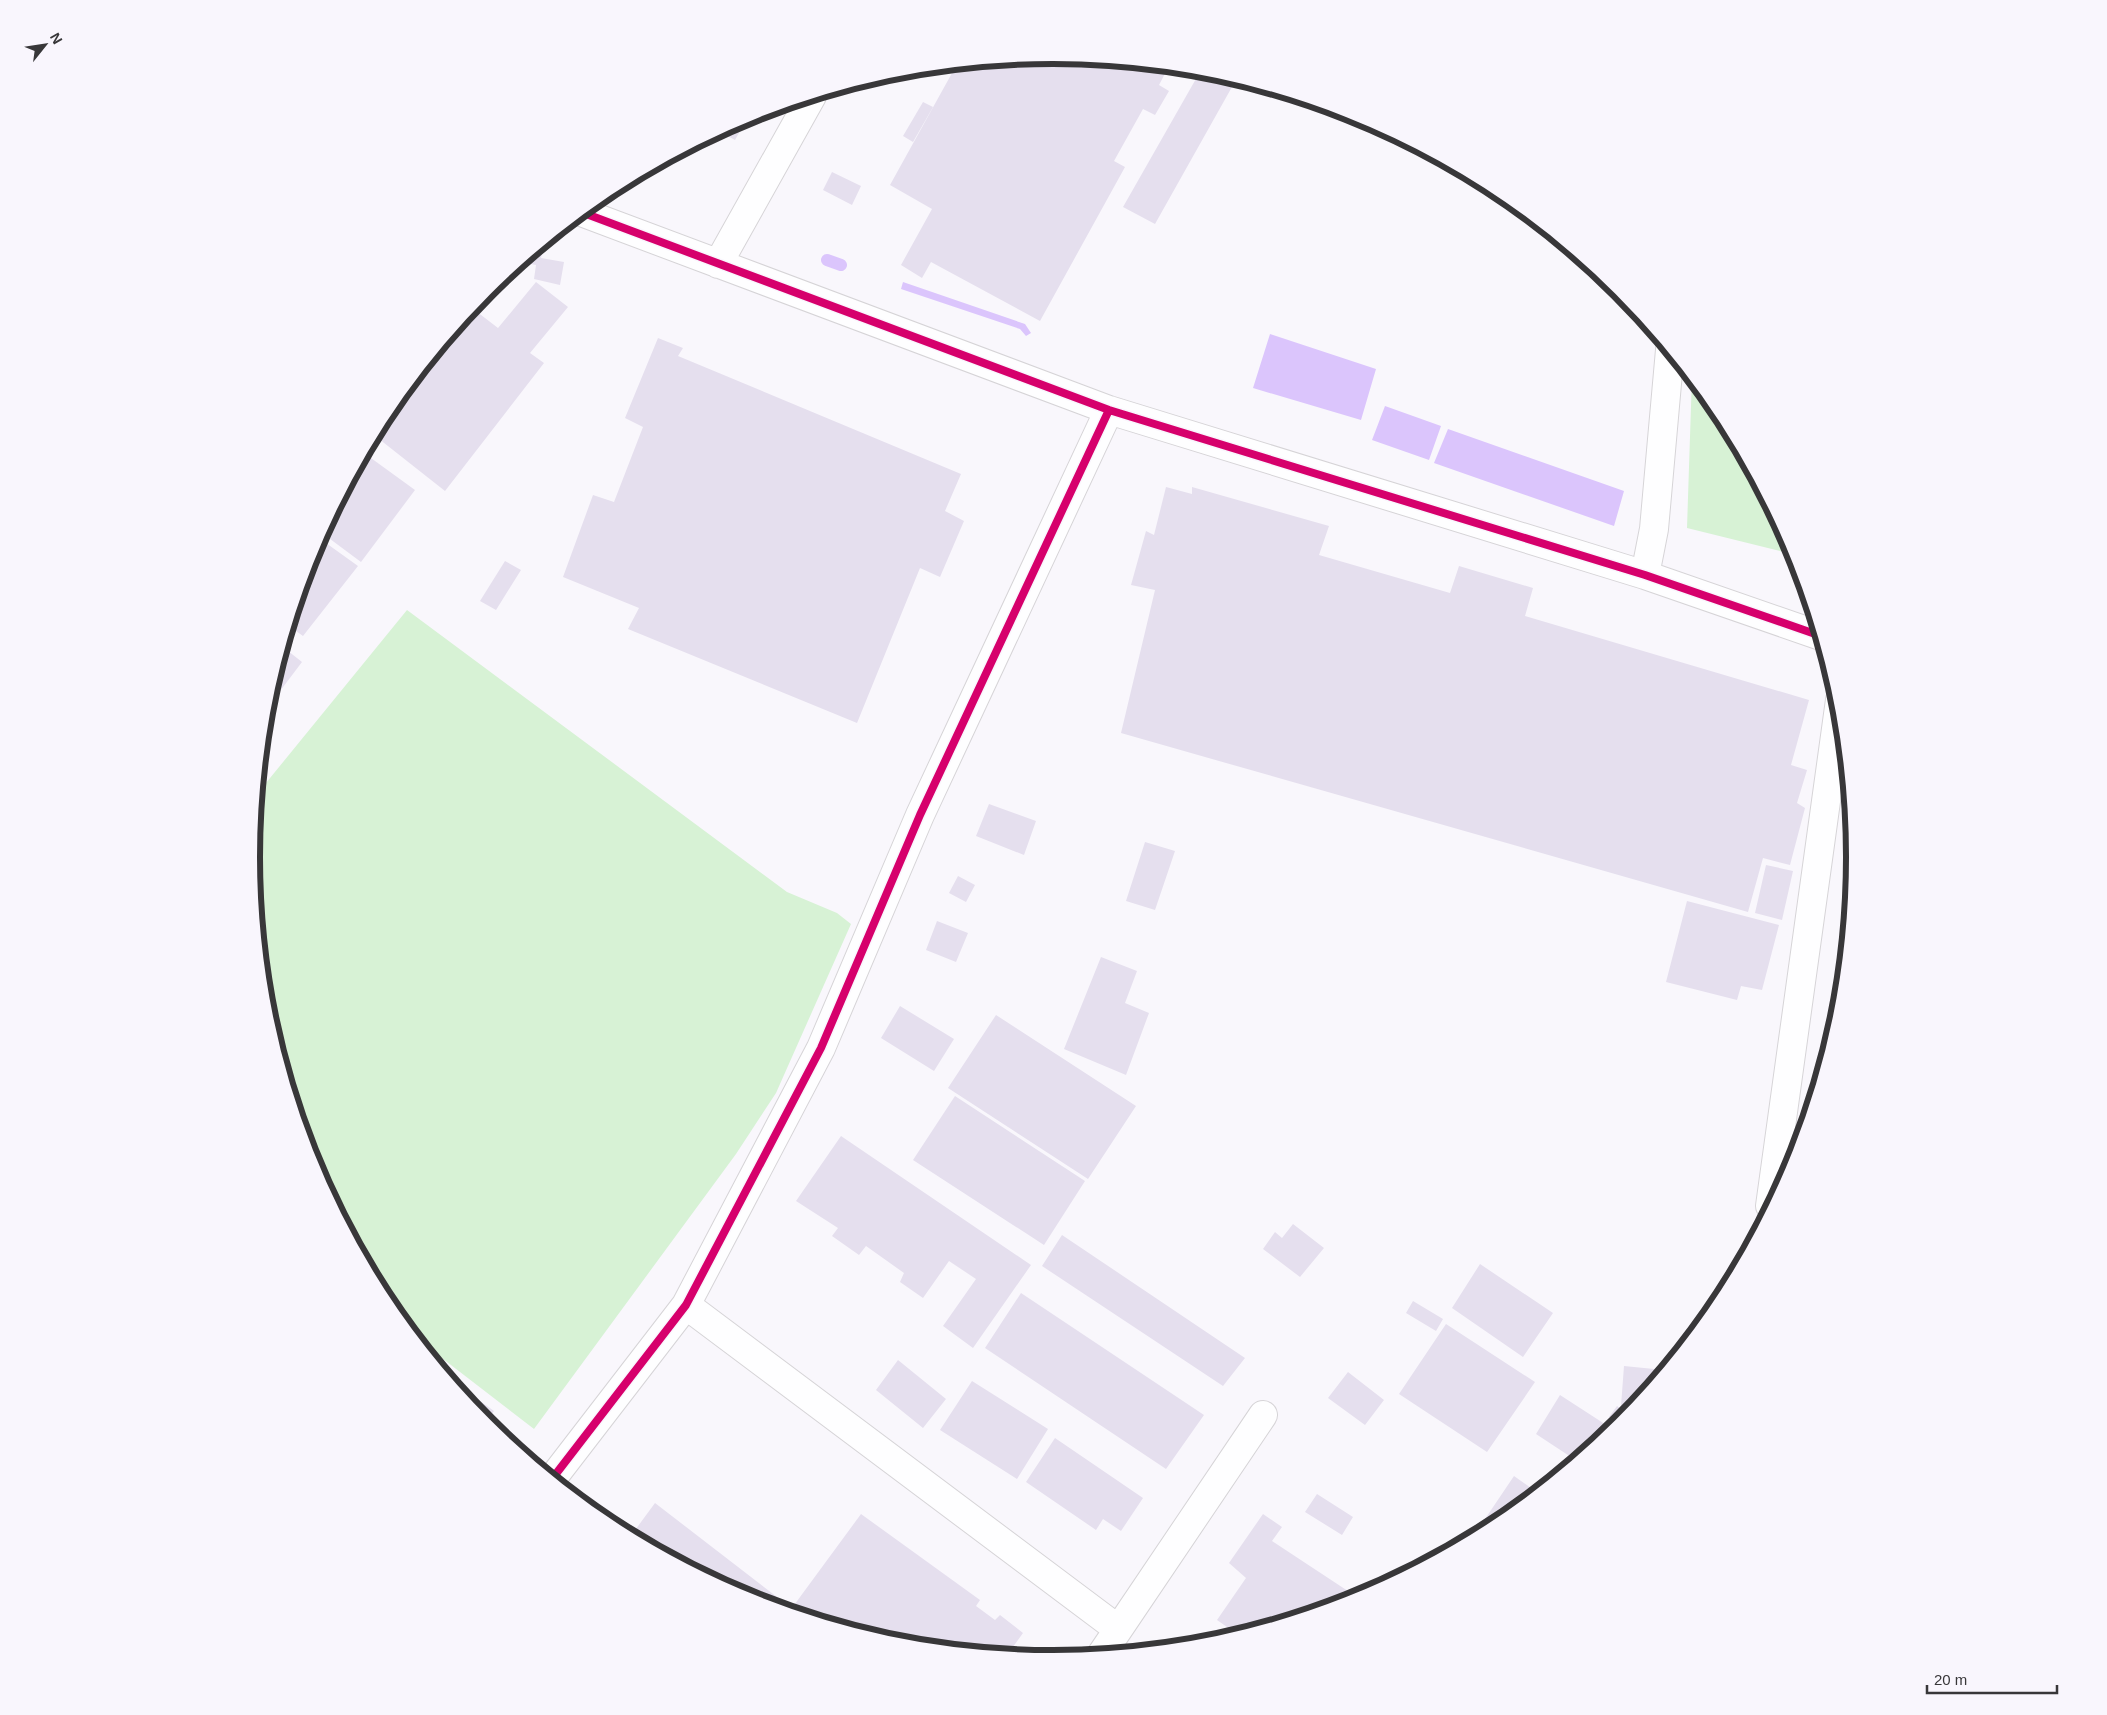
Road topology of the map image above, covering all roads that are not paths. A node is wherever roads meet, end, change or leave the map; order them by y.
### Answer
1 (808, 103) edge
2 (589, 215) edge
3 (718, 264) junction
4 (1669, 357) edge
5 (1109, 410) junction
6 (1645, 575) junction
7 (1815, 634) edge
8 (1836, 729) edge
9 (1772, 1195) edge
10 (686, 1305) junction
11 (1263, 1415) dead end
12 (555, 1475) edge
13 (1118, 1629) junction
14 (1104, 1650) edge

1 - 3 street
2 - 3 street
3 - 5 street
4 - 6 street
5 - 6 street
5 - 10 street
6 - 7 street
8 - 9 street
10 - 12 street
10 - 13 street
11 - 13 street
13 - 14 street

